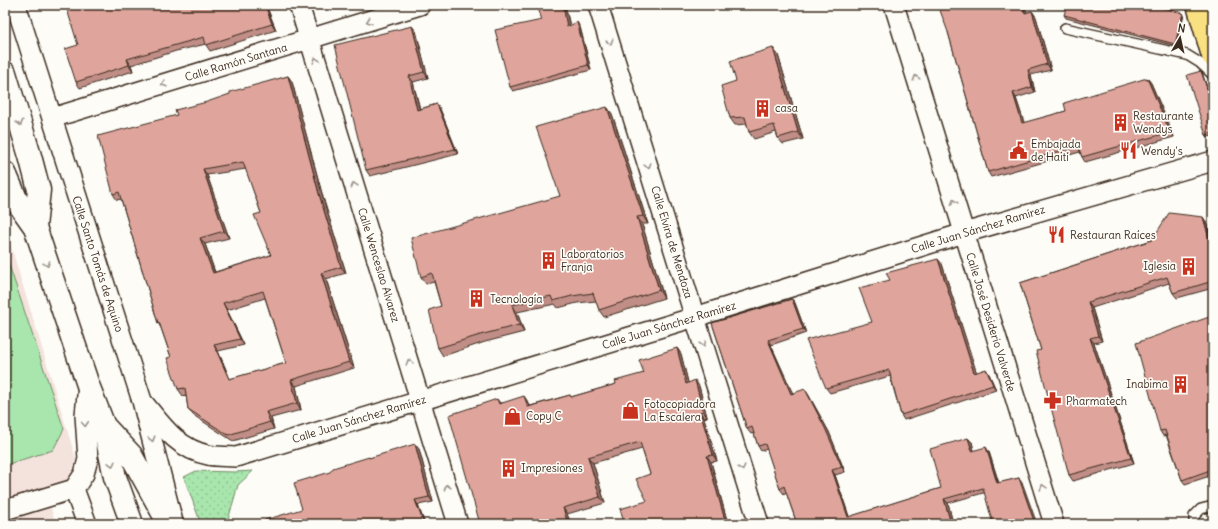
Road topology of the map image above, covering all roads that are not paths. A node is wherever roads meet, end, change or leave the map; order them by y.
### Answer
1 (16, 5) edge
2 (299, 5) edge
3 (420, 5) edge
4 (598, 5) edge
5 (894, 5) edge
6 (1198, 5) edge
7 (1065, 28) dead end
8 (309, 39) junction
9 (1213, 56) edge
10 (5, 73) edge
11 (1213, 75) edge
12 (52, 118) junction
13 (1213, 161) edge
14 (5, 173) edge
15 (35, 227) junction
16 (964, 233) junction
17 (695, 317) junction
18 (88, 385) junction
19 (420, 400) junction
20 (142, 401) junction
21 (104, 426) junction
22 (74, 489) junction
23 (1213, 506) edge
24 (5, 510) edge
25 (87, 524) edge
26 (132, 524) edge
27 (169, 524) edge
28 (174, 524) edge
29 (458, 524) edge
30 (759, 524) edge
31 (1054, 524) edge
32 (1194, 524) edge

1 - 12 street, Calle Santo Tomás de Aquino
2 - 8 street, Calle Wenceslao Alvarez
3 -> 8 street, Calle Ramón Santana
4 -> 17 street, Calle Elvira de Mendoza
16 -> 5 street, Calle José Desiderio Valverde
6 - 9 main road
7 - 11 lane
8 -> 12 street, Calle Ramón Santana
19 -> 8 street, Calle Wenceslao Alvarez
10 -> 15 street
12 - 20 street, Calle Santo Tomás de Aquino
13 - 16 street, Calle Juan Sánchez Ramírez
14 - 15 street
15 -> 18 street
16 - 17 street, Calle Juan Sánchez Ramírez
31 -> 16 street, Calle José Desiderio Valverde
17 - 19 street, Calle Juan Sánchez Ramírez
17 -> 30 street, Calle Elvira de Mendoza
18 - 21 street
18 -> 22 street
19 - 20 street, Calle Juan Sánchez Ramírez
29 -> 19 street, Calle Wenceslao Alvarez
20 -> 28 street, Calle Santo Tomás de Aquino
21 -> 26 street
21 - 27 street
22 - 24 street
22 - 25 street
23 - 32 lane

